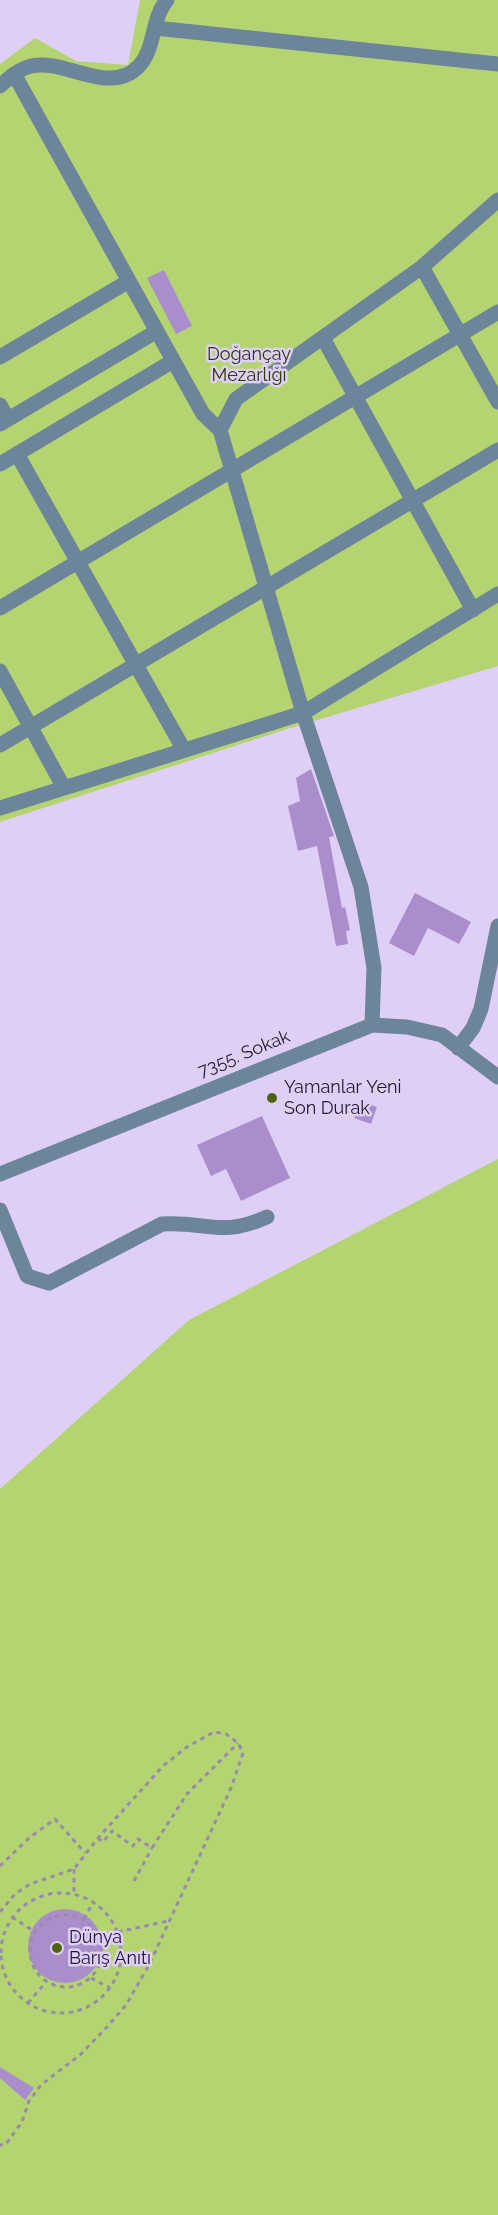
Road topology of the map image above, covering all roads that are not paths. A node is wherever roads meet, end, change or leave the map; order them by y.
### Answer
1 (167, 0) edge
2 (154, 28) junction
3 (498, 64) edge
4 (14, 74) junction
5 (0, 86) edge
6 (498, 200) edge
7 (422, 267) junction
8 (129, 281) junction
9 (498, 312) edge
10 (157, 331) junction
11 (460, 334) junction
12 (323, 338) junction
13 (0, 357) edge
14 (173, 361) junction
15 (355, 397) junction
16 (498, 402) edge
17 (0, 405) edge
18 (4, 421) edge
19 (220, 430) junction
20 (498, 450) edge
21 (17, 454) junction
22 (0, 464) edge
23 (232, 470) junction
24 (412, 501) junction
25 (78, 562) junction
26 (267, 588) junction
27 (498, 594) edge
28 (0, 608) edge
29 (473, 610) junction
30 (136, 665) junction
31 (0, 671) edge
32 (303, 713) junction
33 (31, 727) junction
34 (0, 745) edge
35 (184, 750) junction
36 (64, 788) junction
37 (0, 808) edge
38 (498, 926) edge
39 (372, 1025) junction
40 (458, 1048) junction
41 (498, 1077) edge
42 (0, 1174) edge
43 (0, 1210) edge
44 (267, 1217) dead end

1 - 2 street
2 - 3 street
2 - 4 street
4 - 5 street
4 - 8 street
6 - 7 street
7 - 11 street
7 - 12 street
8 - 10 street
8 - 13 street
9 - 11 street
10 - 14 street
10 - 18 street
11 - 15 street
11 - 16 street
12 - 15 street
12 - 19 street
14 - 19 street
14 - 21 street
15 - 23 street
15 - 24 street
17 - 18 street
19 - 23 street
20 - 24 street
21 - 22 street
21 - 25 street
23 - 25 street
23 - 26 street
24 - 26 street
24 - 29 street
25 - 28 street
25 - 30 street
26 - 30 street
26 - 32 street
27 - 29 street
29 - 32 street
30 - 33 street
30 - 35 street
31 - 33 street
32 - 35 street
32 - 39 street
33 - 34 street
33 - 36 street
35 - 36 street
36 - 37 street
38 - 40 street
39 - 40 street, 7355. Sokak
39 - 42 street, 7355. Sokak
40 - 41 street, 7355. Sokak
43 - 44 street

